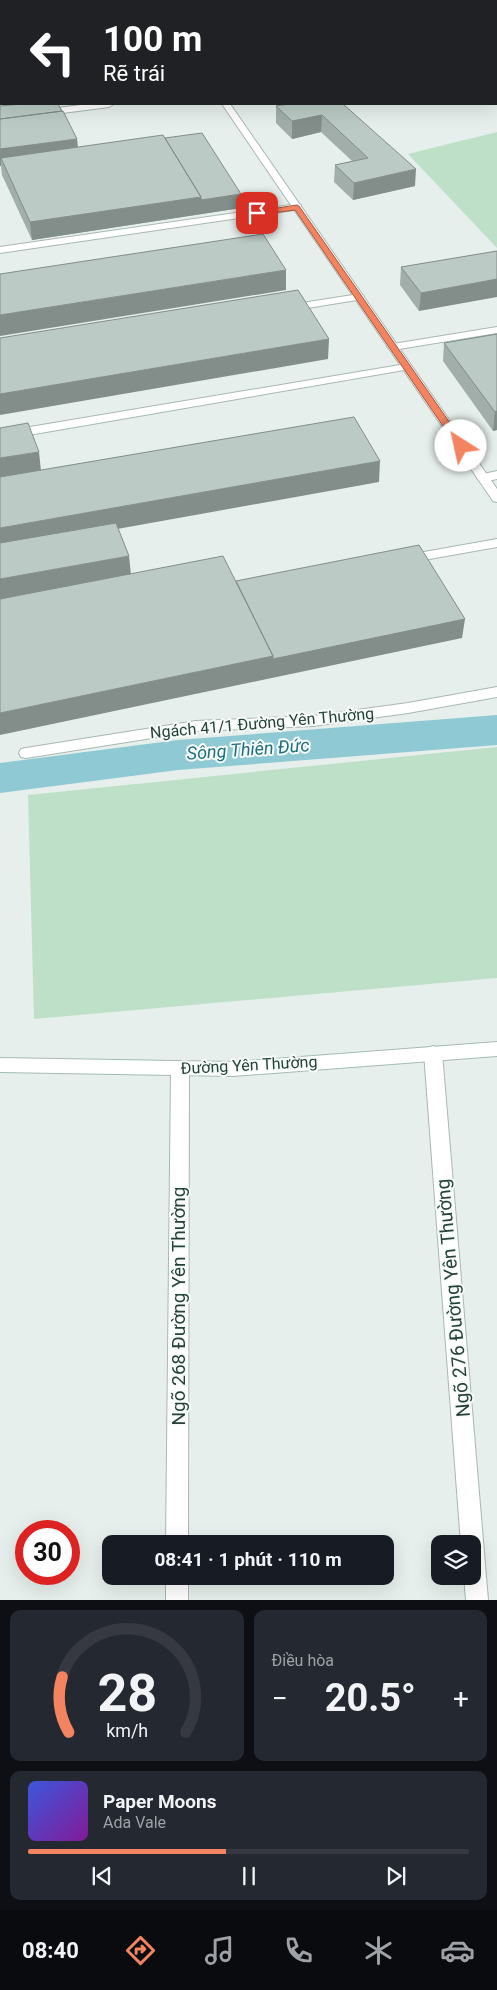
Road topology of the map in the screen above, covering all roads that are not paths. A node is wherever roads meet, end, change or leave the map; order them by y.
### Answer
1 (102, 105) edge
2 (227, 105) edge
3 (0, 118) edge
4 (297, 207) junction
5 (0, 250) edge
6 (359, 297) junction
7 (281, 310) edge
8 (497, 330) edge
9 (393, 347) junction
10 (406, 367) junction
11 (0, 436) edge
12 (497, 475) edge
13 (483, 478) junction
14 (497, 498) edge
15 (497, 543) edge
16 (390, 563) edge
17 (497, 692) edge
18 (26, 752) dead end
19 (497, 1049) edge
20 (433, 1053) junction
21 (0, 1065) edge
22 (180, 1069) junction
23 (177, 1535) edge
24 (471, 1535) edge
25 (177, 1585) edge
26 (476, 1585) edge
27 (176, 1600) edge
28 (477, 1600) edge

1 - 3 street
2 - 4 street
4 - 5 street
4 - 6 street
6 - 7 street
6 - 9 street
8 - 9 street
9 - 10 street
10 - 11 street
10 - 13 street
12 - 13 street
13 - 14 street
15 - 16 street
17 - 18 street, Ngách 41/1 Đường Yên Thường
19 - 20 street, Đường Yên Thường
20 - 22 street, Đường Yên Thường
20 - 24 street, Ngõ 276 Đường Yên Thường
21 - 22 street, Đường Yên Thường
22 - 23 street, Ngõ 268 Đường Yên Thường
25 - 27 street
26 - 28 street, Ngõ 276 Đường Yên Thường

